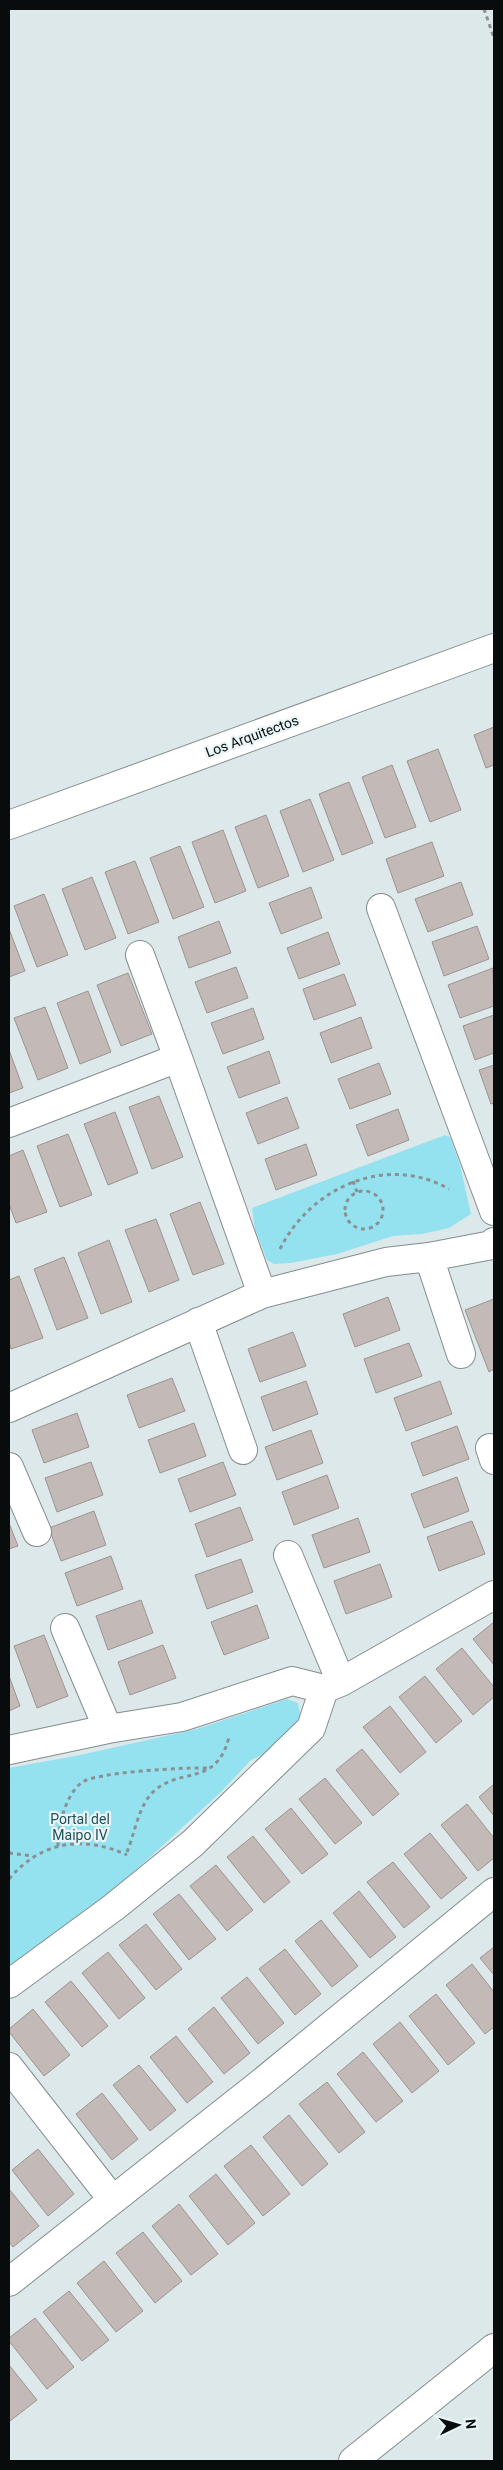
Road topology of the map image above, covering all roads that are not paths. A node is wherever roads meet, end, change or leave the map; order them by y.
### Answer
1 (494, 648) edge
2 (9, 825) edge
3 (380, 908) dead end
4 (140, 954) dead end
5 (178, 1058) junction
6 (9, 1123) edge
7 (491, 1201) edge
8 (494, 1242) edge
9 (429, 1257) junction
10 (258, 1282) junction
11 (198, 1322) junction
12 (462, 1354) dead end
13 (9, 1408) edge
14 (243, 1450) dead end
15 (9, 1467) edge
16 (37, 1532) dead end
17 (288, 1555) dead end
18 (494, 1595) edge
19 (65, 1628) dead end
20 (332, 1685) junction
21 (108, 1729) junction
22 (9, 1750) edge
23 (494, 1892) edge
24 (9, 1984) edge
25 (9, 2067) edge
26 (112, 2199) junction
27 (9, 2282) edge
28 (494, 2348) edge
29 (353, 2461) edge

1 - 2 street, Los Arquitectos
3 - 7 street
4 - 5 street
5 - 6 street
5 - 10 street
8 - 9 street
9 - 10 street
9 - 12 street
10 - 11 street
11 - 13 street
11 - 14 street
15 - 16 street
17 - 20 street
18 - 20 street
19 - 21 street
20 - 21 street
20 - 24 street
21 - 22 street
23 - 26 street
25 - 26 street
26 - 27 street
28 - 29 street

